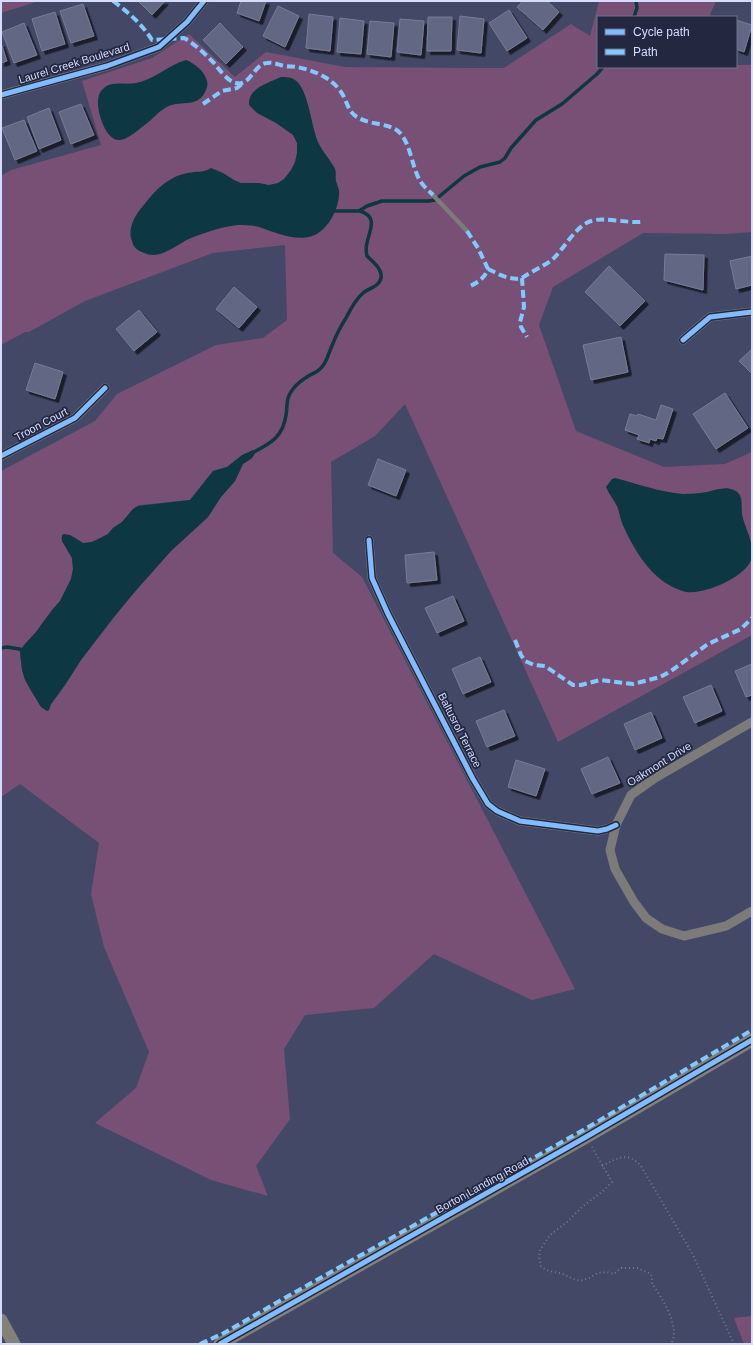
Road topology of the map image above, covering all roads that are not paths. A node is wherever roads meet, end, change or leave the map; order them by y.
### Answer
1 (204, 1) edge
2 (1, 95) edge
3 (433, 195) dead end
4 (467, 231) dead end
5 (752, 312) edge
6 (683, 340) dead end
7 (105, 388) dead end
8 (1, 456) edge
9 (370, 540) dead end
10 (752, 722) edge
11 (616, 824) junction
12 (752, 912) edge
13 (752, 1040) edge
14 (1, 1320) edge
15 (14, 1344) edge
16 (220, 1344) edge

1 - 2 street, Laurel Creek Boulevard
3 - 4 lane
5 - 6 street
7 - 8 street, Troon Court
9 - 11 street, Baltusrol Terrace
10 - 11 street, Oakmont Drive
11 - 12 street, Oakmont Drive
13 - 16 street, Borton Landing Road
14 - 15 street

